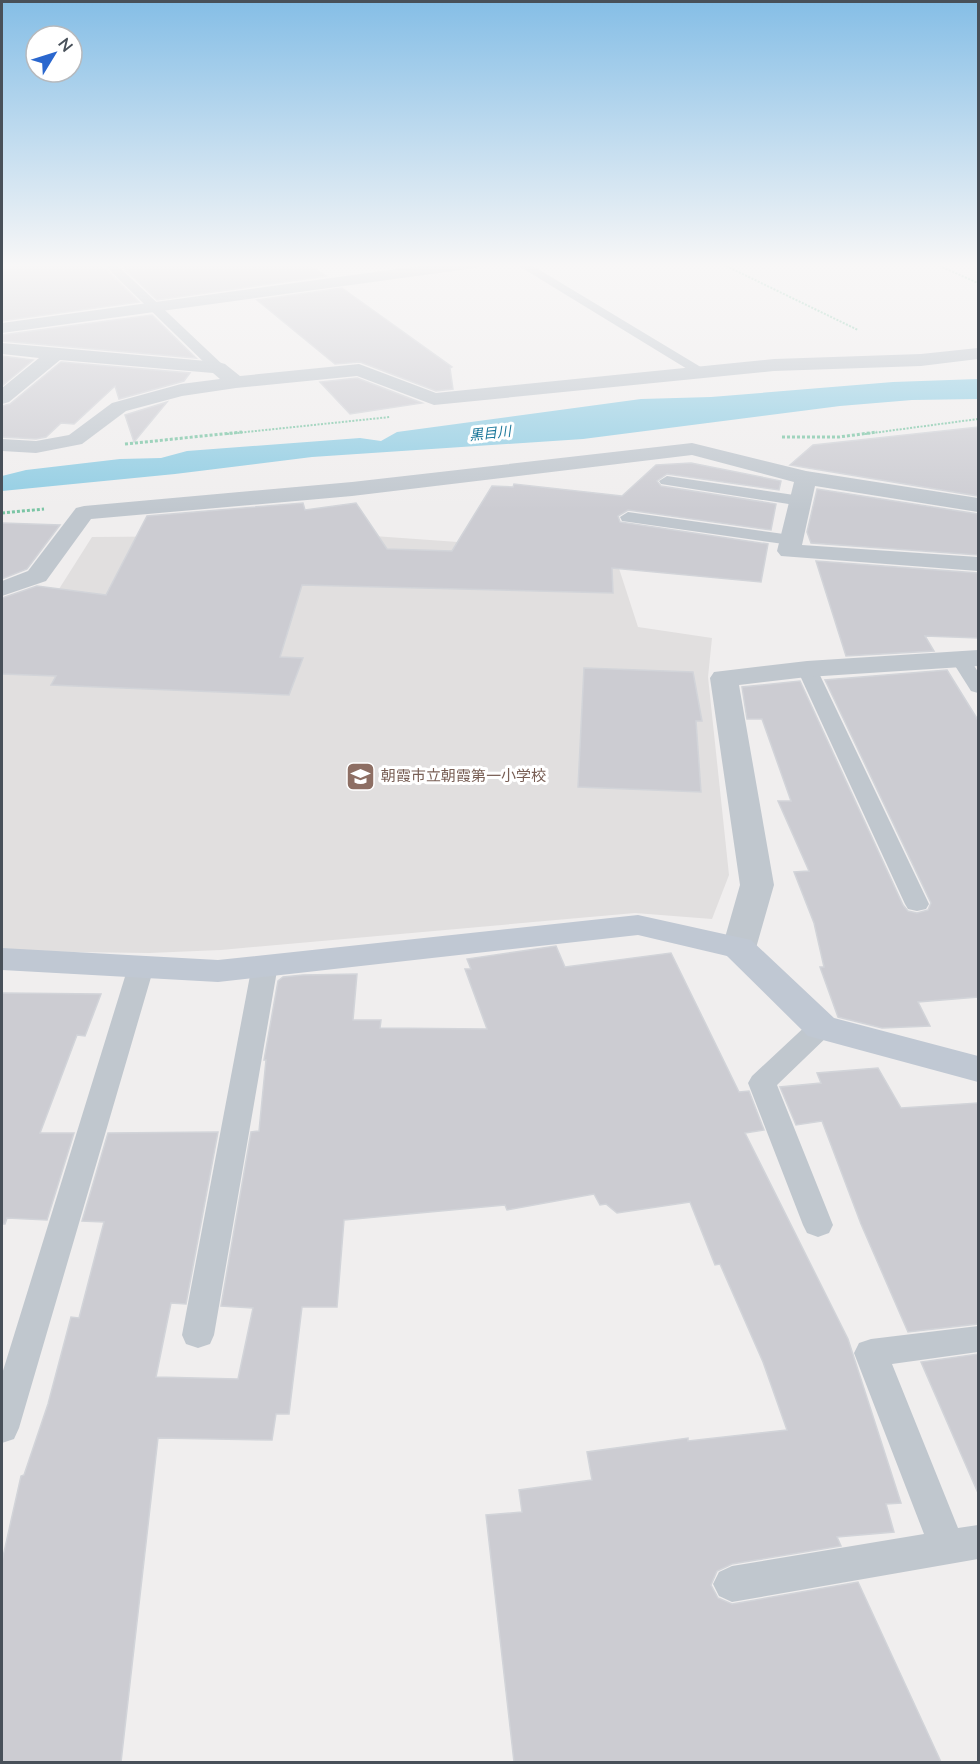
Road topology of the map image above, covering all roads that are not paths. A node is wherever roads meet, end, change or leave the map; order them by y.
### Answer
1 (194, 345) edge
2 (657, 345) edge
3 (2, 349) edge
4 (978, 354) edge
5 (54, 355) junction
6 (218, 368) junction
7 (358, 370) junction
8 (702, 372) junction
9 (236, 382) junction
10 (2, 398) edge
11 (2, 445) edge
12 (667, 481) dead end
13 (803, 490) junction
14 (978, 505) edge
15 (628, 518) dead end
16 (791, 540) junction
17 (978, 564) edge
18 (2, 589) edge
19 (970, 659) edge
20 (807, 669) junction
21 (978, 687) edge
22 (917, 904) dead end
23 (739, 948) junction
24 (2, 959) edge
25 (265, 965) junction
26 (141, 967) junction
27 (821, 1027) junction
28 (978, 1069) edge
29 (818, 1225) dead end
30 (198, 1335) dead end
31 (978, 1339) edge
32 (2, 1428) edge
33 (962, 1544) edge
34 (732, 1584) dead end

1 - 6 lane
2 - 8 lane
3 - 5 street
4 - 8 street
5 - 6 street
5 - 10 street
6 - 7 street
6 - 9 street
7 - 8 street
7 - 9 street
9 - 11 street
12 - 13 lane
13 - 14 street
13 - 16 street
13 - 18 street
15 - 16 lane
16 - 17 street
19 - 20 street
19 - 21 lane
20 - 22 lane
20 - 23 street
23 - 25 street
23 - 27 street
24 - 26 street
25 - 26 street
25 - 30 lane
26 - 32 lane
27 - 28 street
27 - 29 lane
31 - 33 lane
33 - 34 lane

